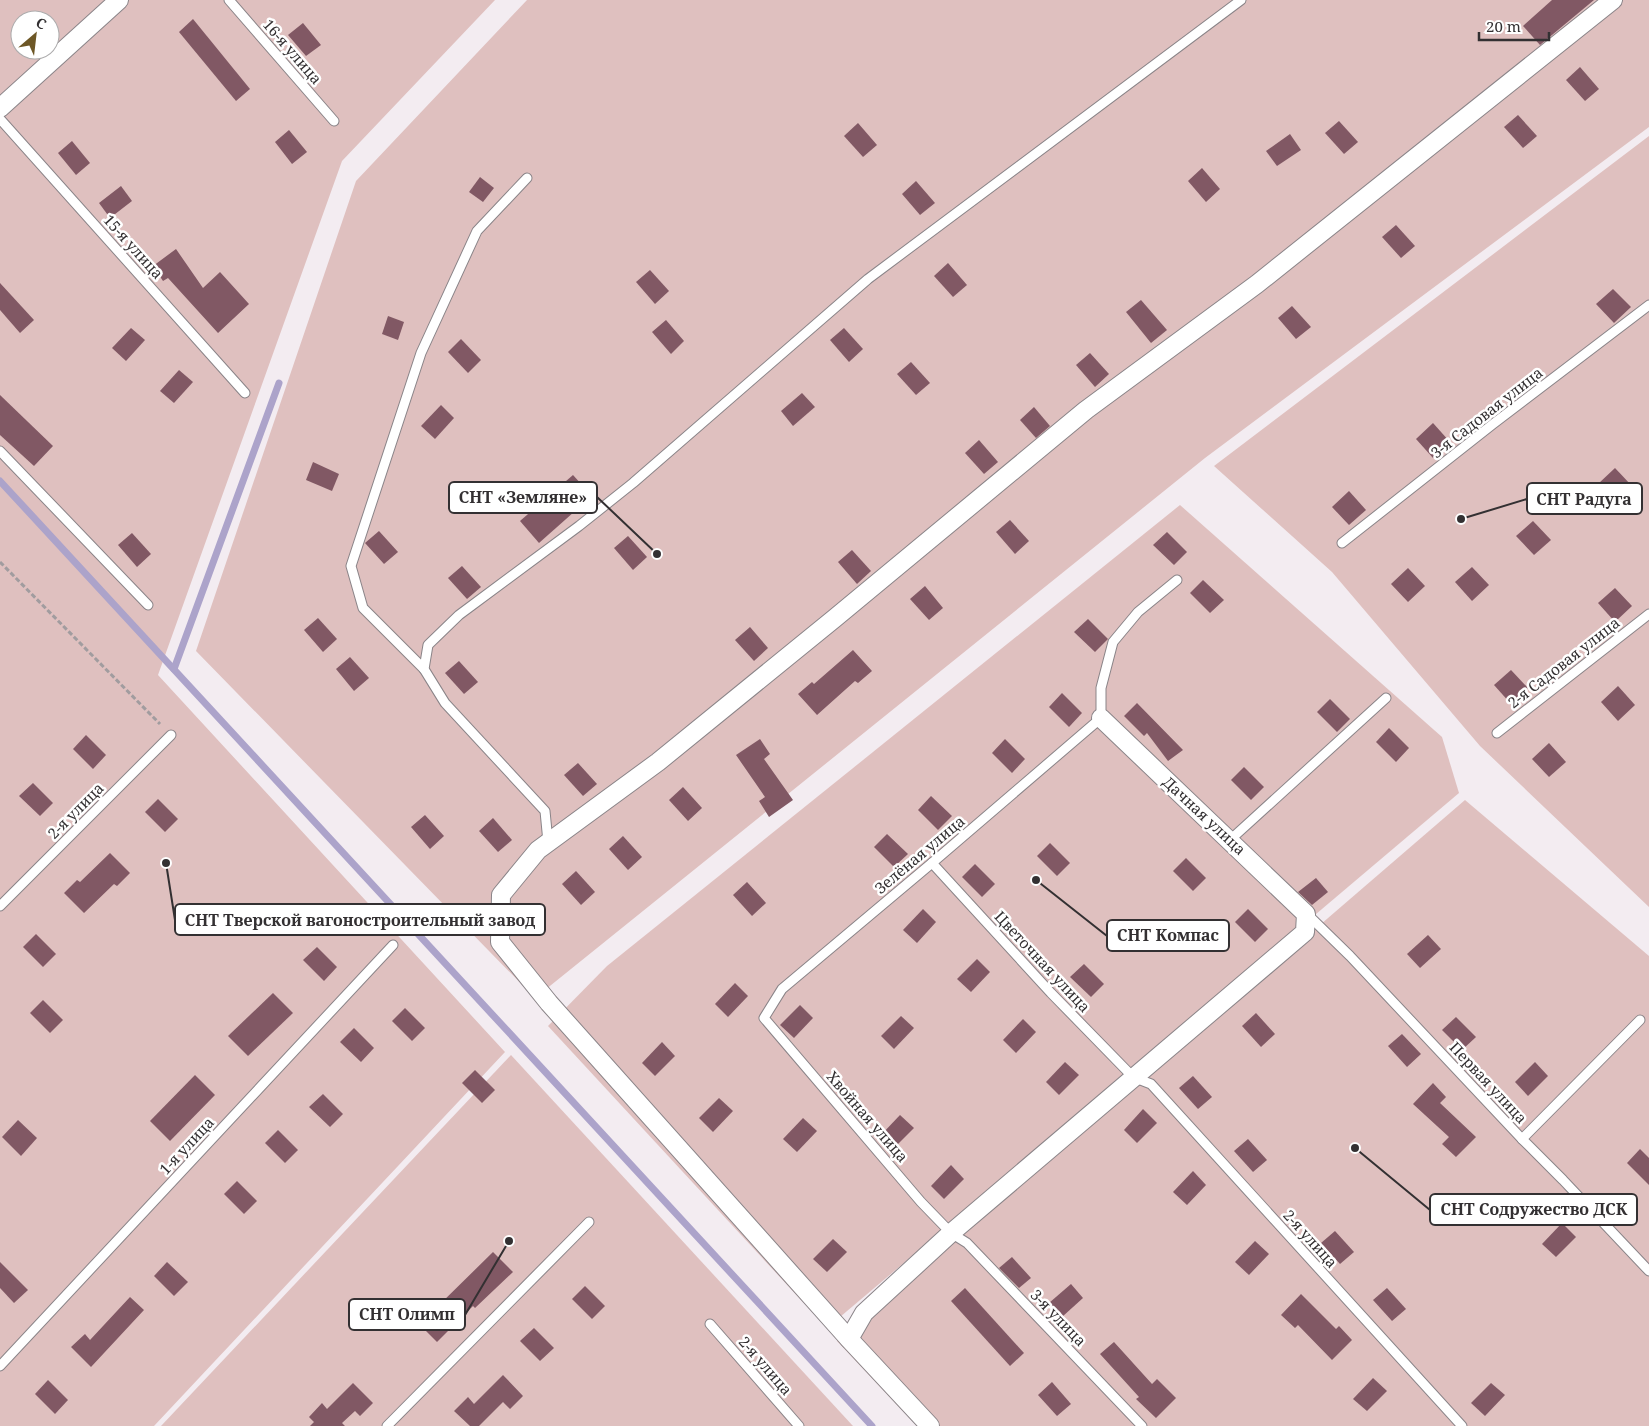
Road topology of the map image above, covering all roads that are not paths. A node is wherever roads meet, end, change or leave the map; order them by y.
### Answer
1 (119, 0) edge
2 (229, 0) edge
3 (1241, 0) edge
4 (1613, 0) edge
5 (0, 108) edge
6 (0, 119) edge
7 (334, 121) dead end
8 (527, 178) dead end
9 (1649, 305) edge
10 (245, 394) dead end
11 (0, 451) edge
12 (1342, 543) dead end
13 (1177, 580) dead end
14 (148, 605) dead end
15 (1649, 614) edge
16 (424, 669) junction
17 (1386, 698) dead end
18 (1101, 718) junction
19 (1497, 733) dead end
20 (171, 735) road end
21 (1230, 840) junction
22 (548, 842) junction
23 (932, 863) junction
24 (0, 906) edge
25 (1306, 914) junction
26 (393, 945) dead end
27 (764, 1018) joint
28 (1640, 1020) dead end
29 (1133, 1077) junction
30 (1522, 1139) junction
31 (589, 1222) dead end
32 (951, 1232) junction
33 (1649, 1271) edge
34 (710, 1324) dead end
35 (849, 1339) junction
36 (0, 1366) edge
37 (387, 1426) edge
38 (799, 1426) edge
39 (930, 1426) edge
40 (1142, 1426) edge
41 (1462, 1426) edge

1 - 5 street
2 - 7 lane, 16-я улица
3 - 16 lane
4 - 22 street
6 - 10 lane, 15-я улица
8 - 16 lane
9 - 12 lane, 3-я Садовая улица
11 - 14 lane
13 - 18 lane
15 - 19 lane, 2-я Садовая улица
16 - 22 lane
17 - 21 lane
18 - 21 street, Дачная улица
18 - 23 lane, Зелёная улица
20 - 24 lane, 2-я улица
21 - 25 street, Дачная улица
22 - 35 street
23 - 27 lane, Зелёная улица
23 - 29 lane, Цветочная улица
25 - 29 street
25 - 30 lane, Первая улица
26 - 36 lane, 1-я улица
27 - 32 lane, Хвойная улица
28 - 30 lane
29 - 32 street
29 - 41 lane, 2-я улица
30 - 33 lane, Первая улица
31 - 37 lane
32 - 35 street
32 - 40 lane, 3-я улица
34 - 38 lane, 2-я улица
35 - 39 street

